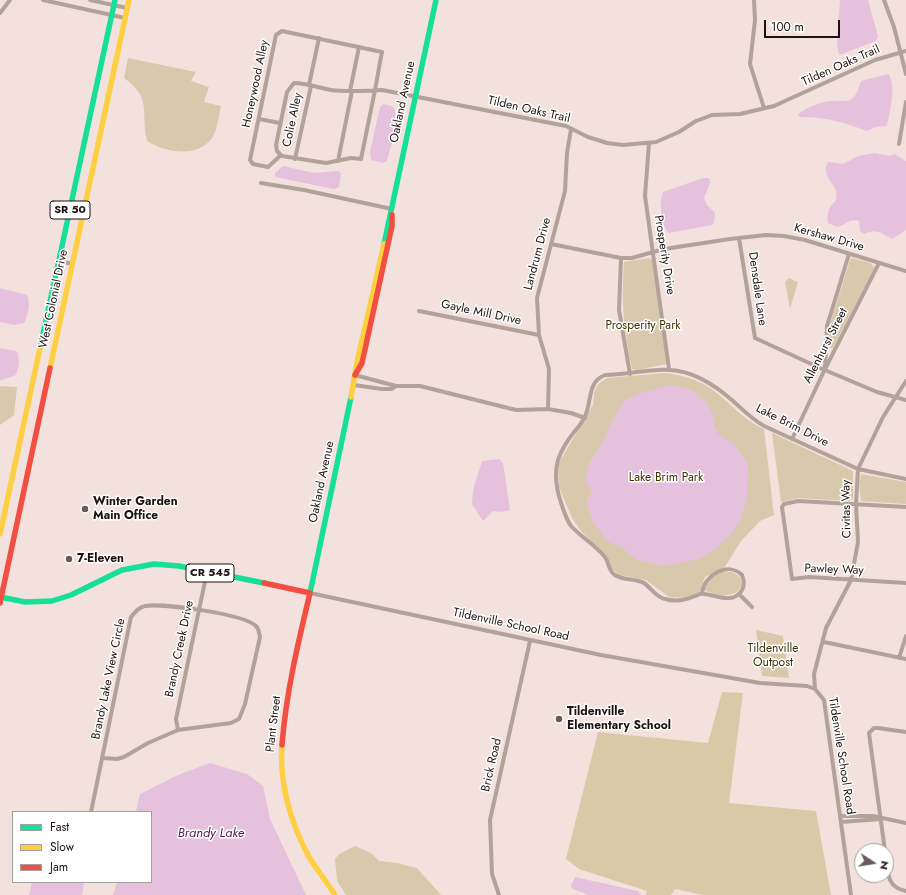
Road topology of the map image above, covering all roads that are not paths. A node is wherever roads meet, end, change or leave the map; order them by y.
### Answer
1 (10, 0) edge
2 (43, 0) edge
3 (90, 0) edge
4 (129, 0) edge
5 (436, 0) edge
6 (754, 0) edge
7 (884, 0) edge
8 (56, 2) edge
9 (114, 3) edge
10 (127, 8) junction
11 (0, 13) edge
12 (112, 15) junction
13 (125, 18) junction
14 (319, 38) junction
15 (359, 47) junction
16 (906, 51) edge
17 (900, 53) junction
18 (906, 74) edge
19 (310, 85) junction
20 (375, 90) junction
21 (351, 91) junction
22 (416, 97) junction
23 (906, 102) edge
24 (764, 108) junction
25 (259, 119) junction
26 (280, 123) junction
27 (571, 128) junction
28 (648, 143) junction
29 (899, 144) dead end
30 (281, 155) junction
31 (295, 159) junction
32 (338, 161) junction
33 (261, 183) dead end
34 (392, 209) junction
35 (739, 238) junction
36 (551, 244) junction
37 (654, 252) junction
38 (849, 254) junction
39 (621, 258) junction
40 (60, 261) junction
41 (879, 263) junction
42 (73, 264) junction
43 (906, 271) edge
44 (419, 311) dead end
45 (539, 335) junction
46 (825, 369) junction
47 (669, 370) junction
48 (630, 374) junction
49 (355, 375) junction
50 (906, 382) edge
51 (354, 385) junction
52 (396, 386) junction
53 (895, 397) junction
54 (906, 400) edge
55 (548, 409) junction
56 (585, 418) junction
57 (792, 439) junction
58 (858, 469) junction
59 (906, 479) edge
60 (856, 504) junction
61 (906, 508) edge
62 (0, 534) edge
63 (207, 572) junction
64 (851, 580) junction
65 (906, 584) edge
66 (310, 593) junction
67 (702, 593) junction
68 (739, 594) junction
69 (0, 599) edge
70 (752, 607) dead end
71 (198, 610) junction
72 (906, 636) edge
73 (530, 641) junction
74 (824, 642) junction
75 (899, 658) junction
76 (906, 659) edge
77 (815, 689) junction
78 (178, 730) junction
79 (906, 732) edge
80 (103, 758) junction
81 (91, 811) edge
82 (840, 816) junction
83 (881, 819) junction
84 (841, 822) junction
85 (906, 823) edge
86 (884, 843) edge
87 (891, 883) edge
88 (906, 891) edge
89 (335, 895) edge
90 (499, 895) edge
91 (851, 895) edge

1 - 11 street
2 - 8 street
3 - 9 street
4 - 10 main road, West Colonial Drive / SR 50
5 - 22 main road, Oakland Avenue
6 - 24 street
7 - 17 street
8 - 12 street
9 - 10 street
9 - 12 main road, West Colonial Drive / SR 50
10 - 13 main road, West Colonial Drive / SR 50
12 - 13 street
12 - 40 main road, West Colonial Drive / SR 50
13 - 42 main road, West Colonial Drive / SR 50
14 - 15 street, Honeywood Alley
14 - 19 street, Colie Alley
14 - 25 street, Honeywood Alley
15 - 20 street, Honeywood Alley
15 - 21 street
16 - 17 street, Tilden Oaks Trail
17 - 18 street
17 - 24 street, Tilden Oaks Trail
19 - 21 street, Tilden Oaks Trail
19 - 26 street, Tilden Oaks Trail
19 - 31 street, Colie Alley
20 - 21 street, Tilden Oaks Trail
20 - 22 street, Tilden Oaks Trail
20 - 32 street
21 - 32 street
22 - 27 street, Tilden Oaks Trail
22 - 34 main road, Oakland Avenue
23 - 29 street
24 - 28 street, Tilden Oaks Trail
25 - 26 street
25 - 30 street, Honeywood Alley
26 - 30 street
27 - 28 street, Tilden Oaks Trail
27 - 36 street, Landrum Drive
28 - 37 street, Prosperity Drive
30 - 31 street
31 - 32 street
33 - 34 street
34 - 49 main road, Oakland Avenue
35 - 37 street, Kershaw Drive
35 - 38 street, Kershaw Drive
35 - 46 street, Densdale Lane
36 - 39 street
36 - 45 street, Landrum Drive
37 - 39 street
37 - 47 street, Prosperity Drive
38 - 41 street, Kershaw Drive
38 - 46 street
39 - 48 street
40 - 42 street
40 - 62 main road, West Colonial Drive / SR 50
41 - 43 street, Kershaw Drive
41 - 46 street, Allenhurst Street
42 - 69 main road, West Colonial Drive / SR 50
44 - 45 street, Gayle Mill Drive
45 - 55 street, Landrum Drive
46 - 53 street
46 - 57 street, Allenhurst Street
47 - 48 street, Lake Brim Drive
47 - 57 street, Lake Brim Drive
48 - 56 street, Lake Brim Drive
49 - 51 main road, Oakland Avenue
49 - 52 street
50 - 53 street, Civitas Way
51 - 52 street
51 - 66 main road, Oakland Avenue
52 - 55 street
53 - 54 street
53 - 58 street, Civitas Way
55 - 56 street
56 - 67 street, Lake Brim Drive
57 - 58 street, Lake Brim Drive
58 - 59 street, Lake Brim Drive
58 - 60 street, Civitas Way
60 - 61 street, Pawley Way
60 - 64 street, Civitas Way
60 - 64 street, Pawley Way
63 - 66 main road, Tildenville School Road / CR 545
63 - 69 main road, Tildenville School Road / CR 545
63 - 71 street, Brandy Creek Drive
64 - 65 street, Pawley Way
64 - 74 street, Civitas Way
66 - 73 street, Tildenville School Road
66 - 89 main road, Plant Street
67 - 68 street
67 - 68 street
68 - 70 street
71 - 78 street, Brandy Creek Drive
71 - 78 street, Brandy Lake View Circle
71 - 80 street, Brandy Lake View Circle
72 - 75 street
73 - 77 street, Tildenville School Road
73 - 90 street, Brick Road
74 - 75 street
74 - 77 street, Civitas Way
75 - 76 street
77 - 82 street, Tildenville School Road
78 - 80 street, Brandy Lake View Circle
79 - 83 street
80 - 81 street
82 - 83 street
82 - 84 street, Tildenville School Road
83 - 84 street
83 - 85 street
83 - 86 street
84 - 91 street, Tildenville School Road
87 - 88 street

